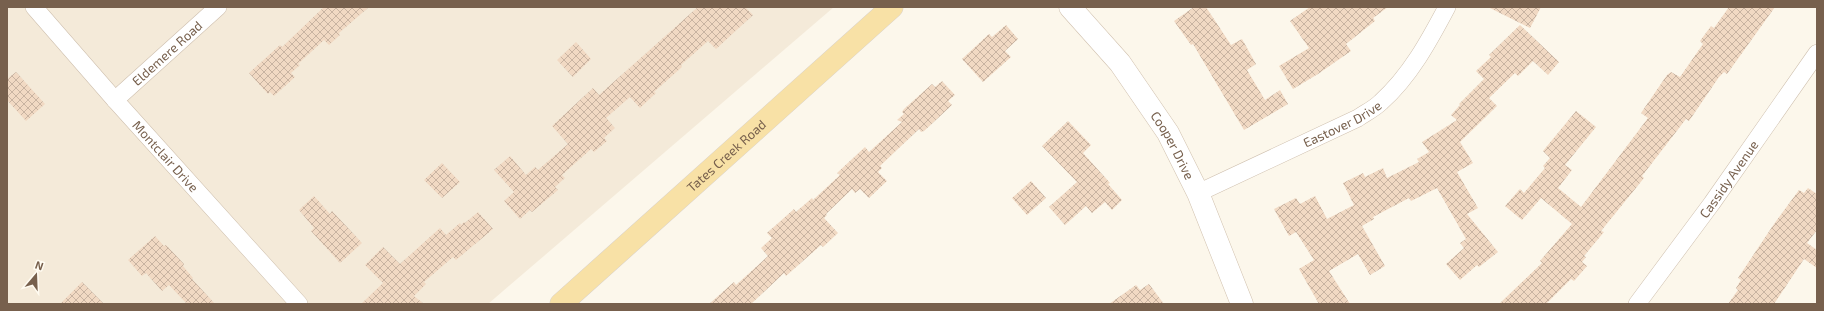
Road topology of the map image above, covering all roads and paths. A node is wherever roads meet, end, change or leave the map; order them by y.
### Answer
1 (34, 7) edge
2 (218, 7) edge
3 (892, 7) edge
4 (1070, 7) edge
5 (1447, 7) edge
6 (1817, 53) edge
7 (115, 100) junction
8 (1198, 193) junction
9 (299, 304) edge
10 (561, 304) edge
11 (1242, 304) edge
12 (1637, 304) edge

1 - 7 street, Montclair Drive
2 - 7 street, Eldemere Road
3 - 10 main road, Tates Creek Road
4 - 8 street, Cooper Drive
5 - 8 street, Eastover Drive
6 - 12 street, Cassidy Avenue
7 - 9 street, Montclair Drive
8 - 11 street, Cooper Drive

